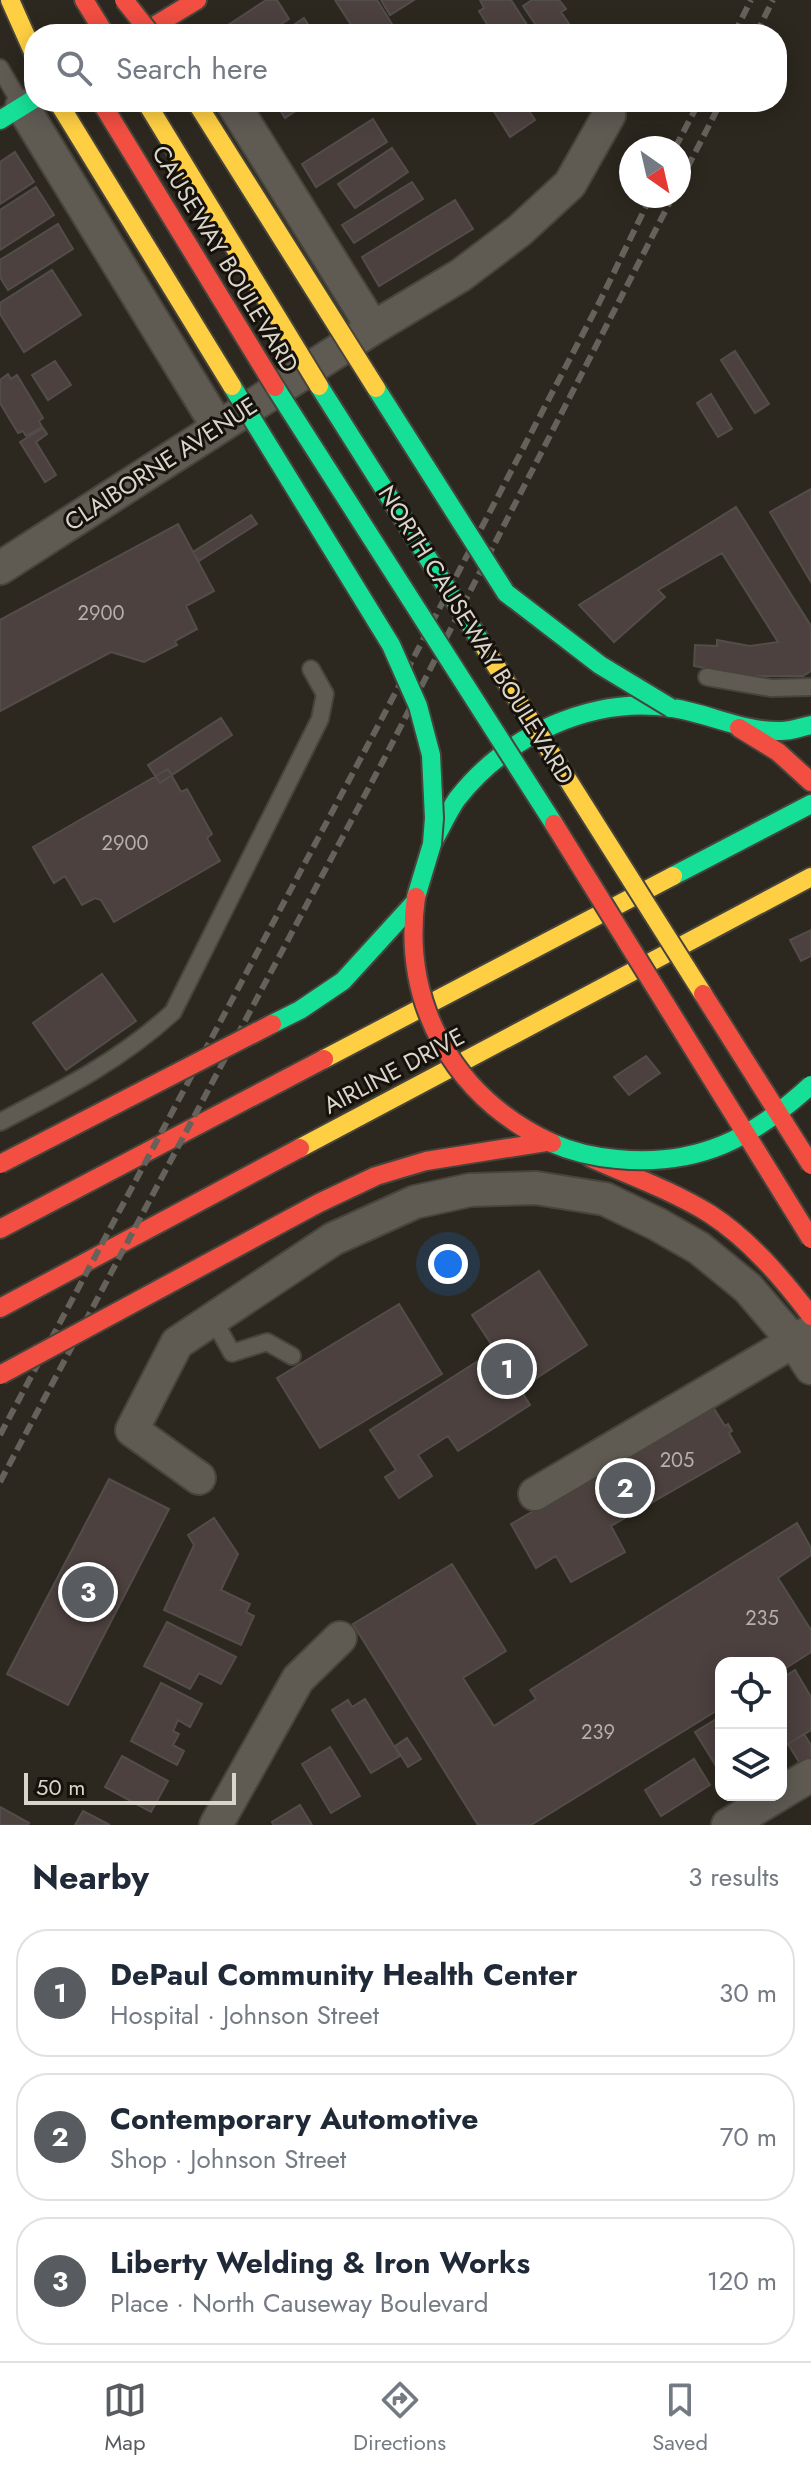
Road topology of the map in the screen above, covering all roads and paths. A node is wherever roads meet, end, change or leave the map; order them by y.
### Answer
1 (10, 0) edge
2 (84, 0) edge
3 (124, 0) edge
4 (183, 12) edge
5 (99, 24) edge
6 (143, 24) edge
7 (160, 24) edge
8 (24, 32) edge
9 (0, 68) edge
10 (19, 108) edge
11 (64, 112) edge
12 (107, 112) edge
13 (152, 112) edge
14 (202, 112) edge
15 (238, 112) edge
16 (609, 115) dead end
17 (373, 328) junction
18 (218, 427) junction
19 (308, 441) joint
20 (0, 568) edge
21 (311, 669) dead end
22 (707, 677) dead end
23 (811, 687) edge
24 (671, 708) junction
25 (734, 725) junction
26 (811, 725) edge
27 (811, 782) edge
28 (811, 804) edge
29 (433, 842) junction
30 (811, 877) edge
31 (415, 902) junction
32 (811, 1085) edge
33 (0, 1122) edge
34 (546, 1142) junction
35 (585, 1156) junction
36 (0, 1164) edge
37 (811, 1165) edge
38 (0, 1229) edge
39 (811, 1239) edge
40 (0, 1308) edge
41 (213, 1319) junction
42 (807, 1339) edge
43 (292, 1356) dead end
44 (0, 1375) edge
45 (199, 1478) dead end
46 (535, 1494) dead end
47 (340, 1638) dead end
48 (811, 1775) edge
49 (787, 1789) edge
50 (767, 1801) edge
51 (216, 1825) edge
52 (728, 1825) edge

1 - 8 main road
2 - 5 main road
3 - 6 main road, bridge
4 - 7 main road
9 - 10 lane
10 - 18 street
11 - 29 main road, bridge
12 - 19 main road, CAUSEWAY BOULEVARD, bridge
13 - 37 main road, NORTH CAUSEWAY BOULEVARD, bridge
14 - 24 main road, bridge
15 - 17 street
16 - 17 street, CLAIBORNE AVENUE
17 - 18 street, CLAIBORNE AVENUE
18 - 20 street, CLAIBORNE AVENUE
19 - 39 main road, NORTH CAUSEWAY BOULEVARD, bridge
21 - 33 lane
22 - 23 lane
24 - 25 main road
24 - 29 main road, bridge
25 - 26 main road
25 - 27 main road
28 - 38 main road, AIRLINE DRIVE
29 - 31 main road, bridge
30 - 40 main road, AIRLINE DRIVE
31 - 34 main road, bridge
31 - 36 main road, bridge
32 - 35 main road, bridge
34 - 35 main road, bridge
34 - 44 main road, bridge
35 - 42 main road
41 - 42 street
41 - 43 lane
41 - 45 street
42 - 46 street
47 - 51 street
48 - 49 street
50 - 52 street

